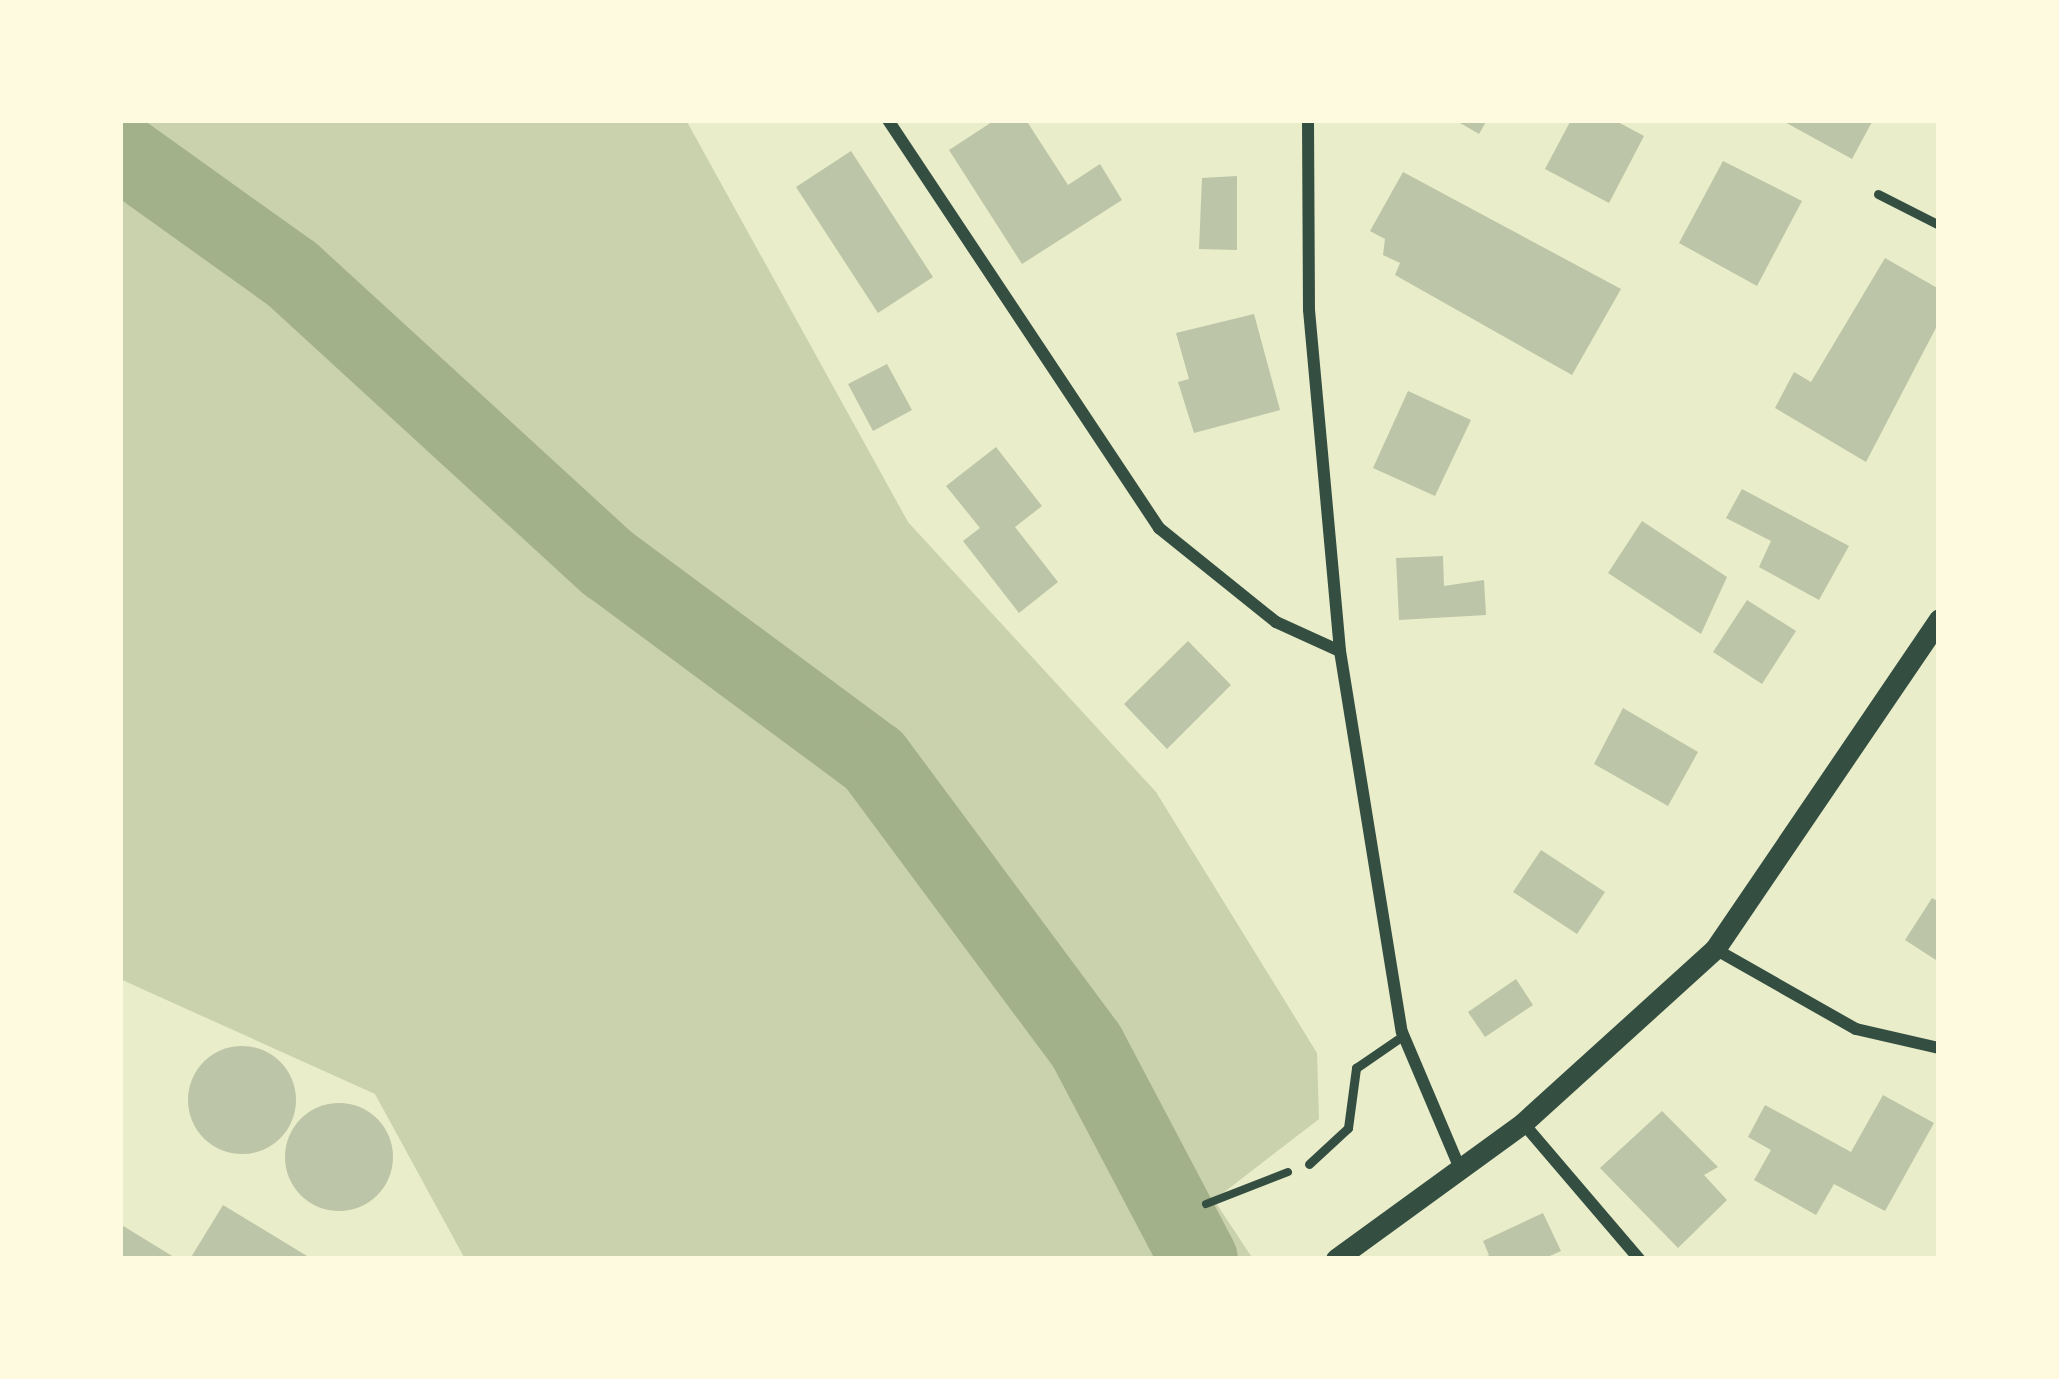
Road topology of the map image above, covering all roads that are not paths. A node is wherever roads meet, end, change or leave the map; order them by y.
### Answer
1 (888, 120) edge
2 (1308, 120) edge
3 (1878, 194) dead end
4 (1939, 225) edge
5 (1939, 619) edge
6 (1340, 651) junction
7 (1715, 949) junction
8 (1404, 1035) junction
9 (1939, 1048) edge
10 (1523, 1123) junction
11 (1309, 1164) road end
12 (1462, 1172) junction
13 (1336, 1259) edge
14 (1639, 1259) edge

1 - 6 street
2 - 6 street
3 - 4 lane
5 - 7 street
6 - 8 street
7 - 9 street
7 - 10 street
8 - 11 lane
8 - 12 street
10 - 12 street
10 - 14 street
12 - 13 street

